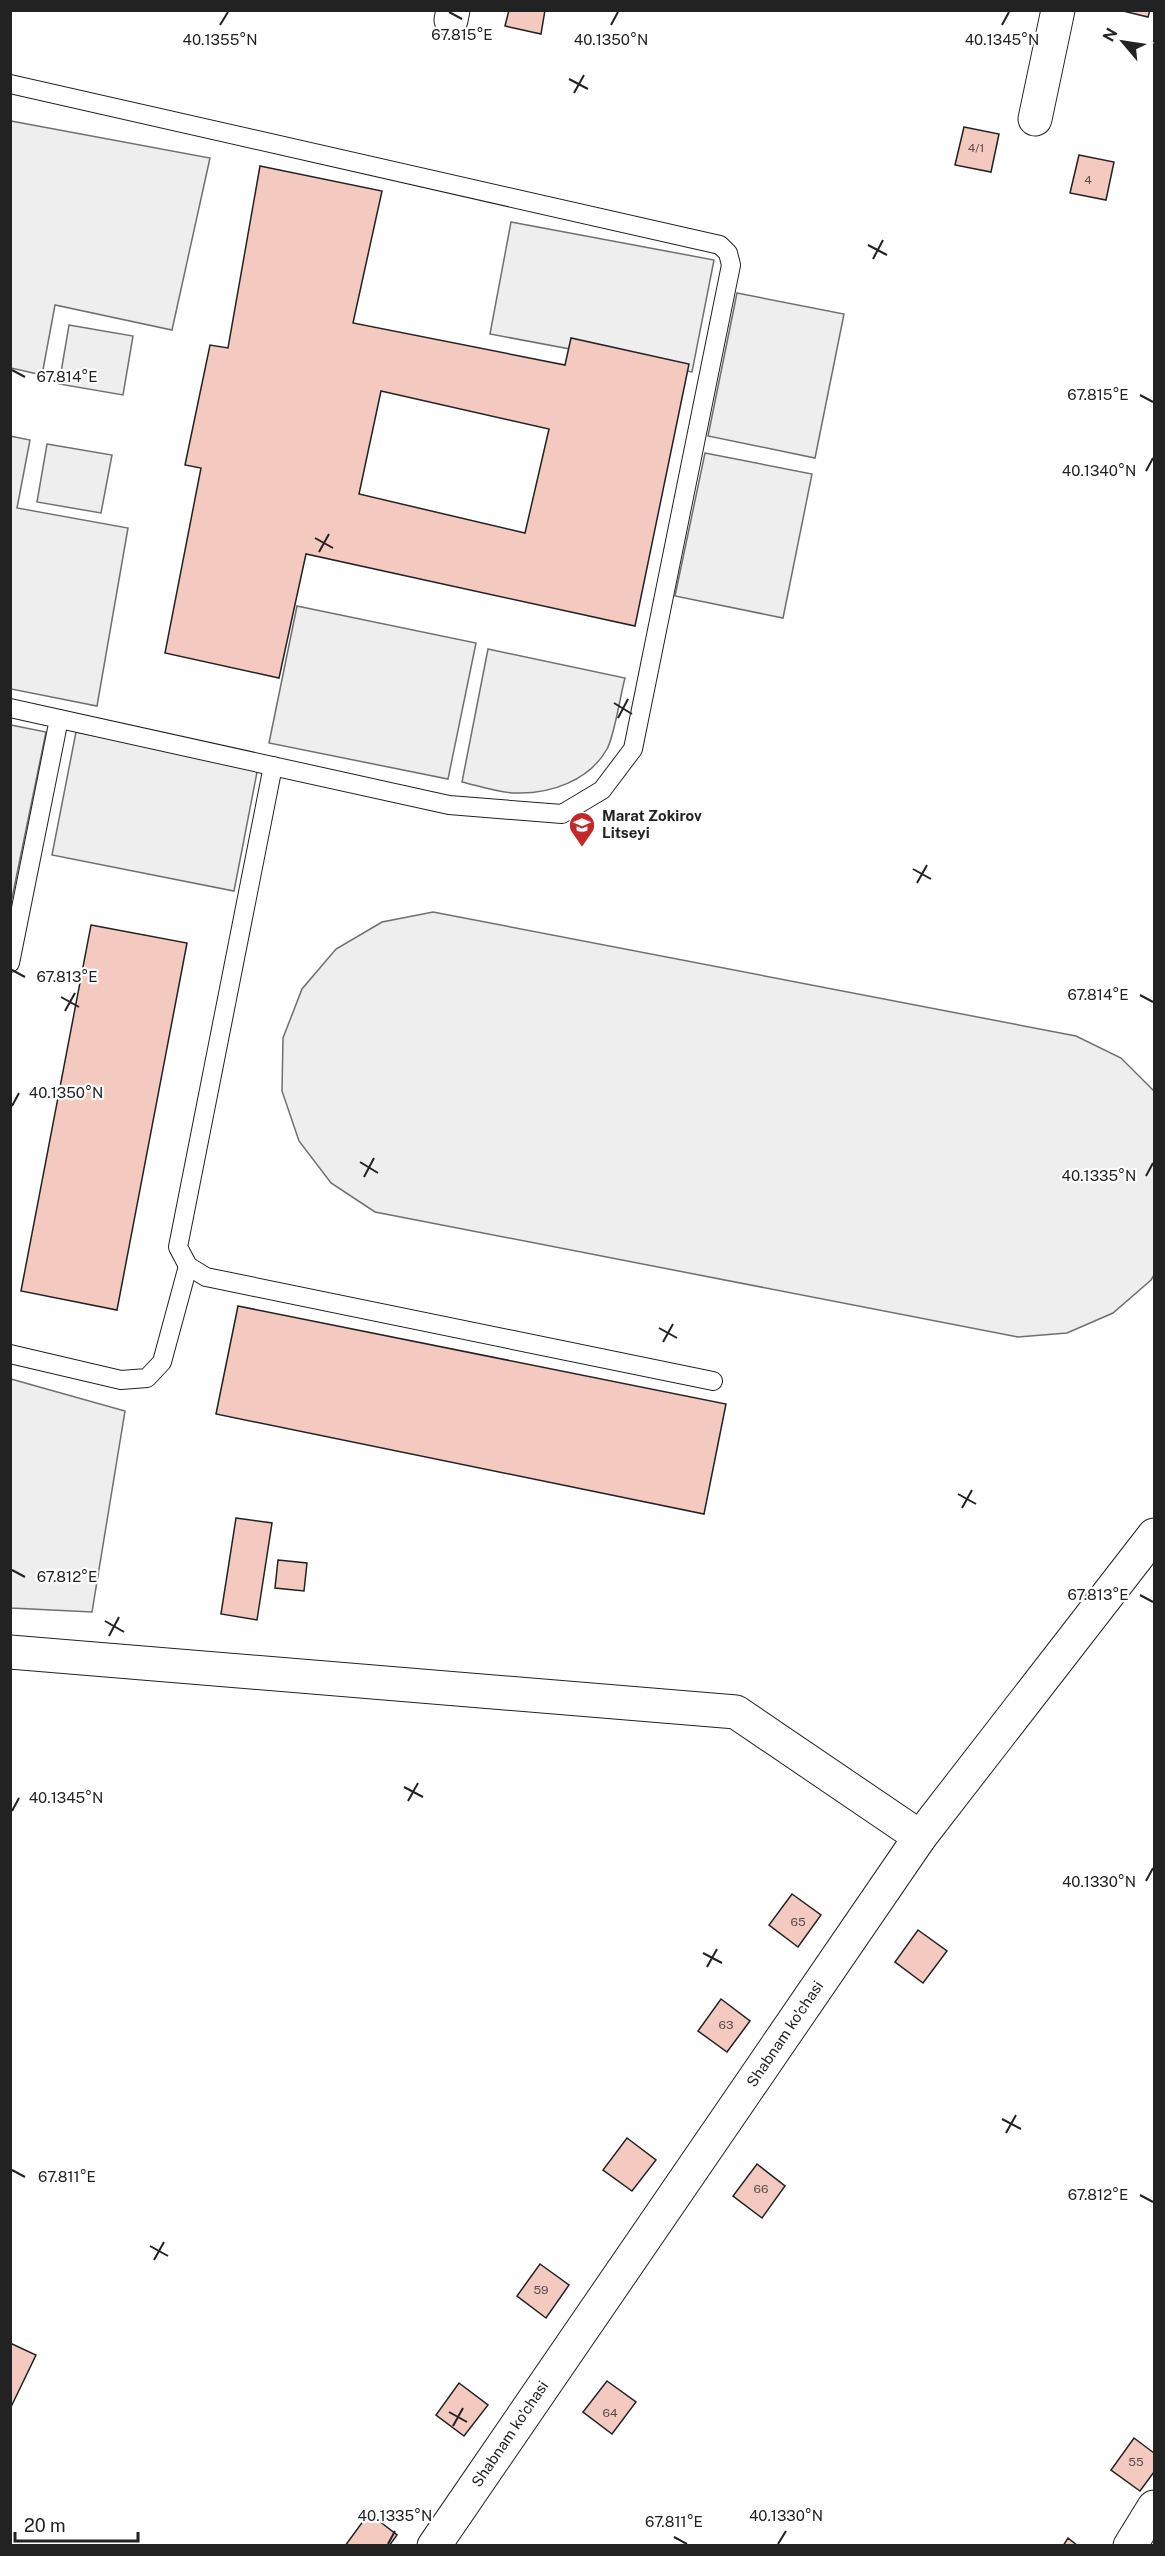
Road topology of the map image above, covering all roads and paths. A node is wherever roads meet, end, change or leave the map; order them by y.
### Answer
1 (1058, 10) edge
2 (10, 84) edge
3 (1035, 119) dead end
4 (10, 708) edge
5 (59, 719) junction
6 (273, 766) junction
7 (10, 963) edge
8 (188, 1266) junction
9 (10, 1354) edge
10 (713, 1381) dead end
11 (1155, 1535) edge
12 (10, 1652) edge
13 (920, 1837) junction
14 (1155, 2508) edge
15 (434, 2546) edge
16 (1130, 2546) edge

1 - 3 street
2 - 6 lane
4 - 5 lane
5 - 6 lane
5 - 7 lane
6 - 8 lane
8 - 9 lane
8 - 10 lane
11 - 13 street, Shabnam ko'chasi
12 - 13 street
13 - 15 street, Shabnam ko'chasi
14 - 16 street

